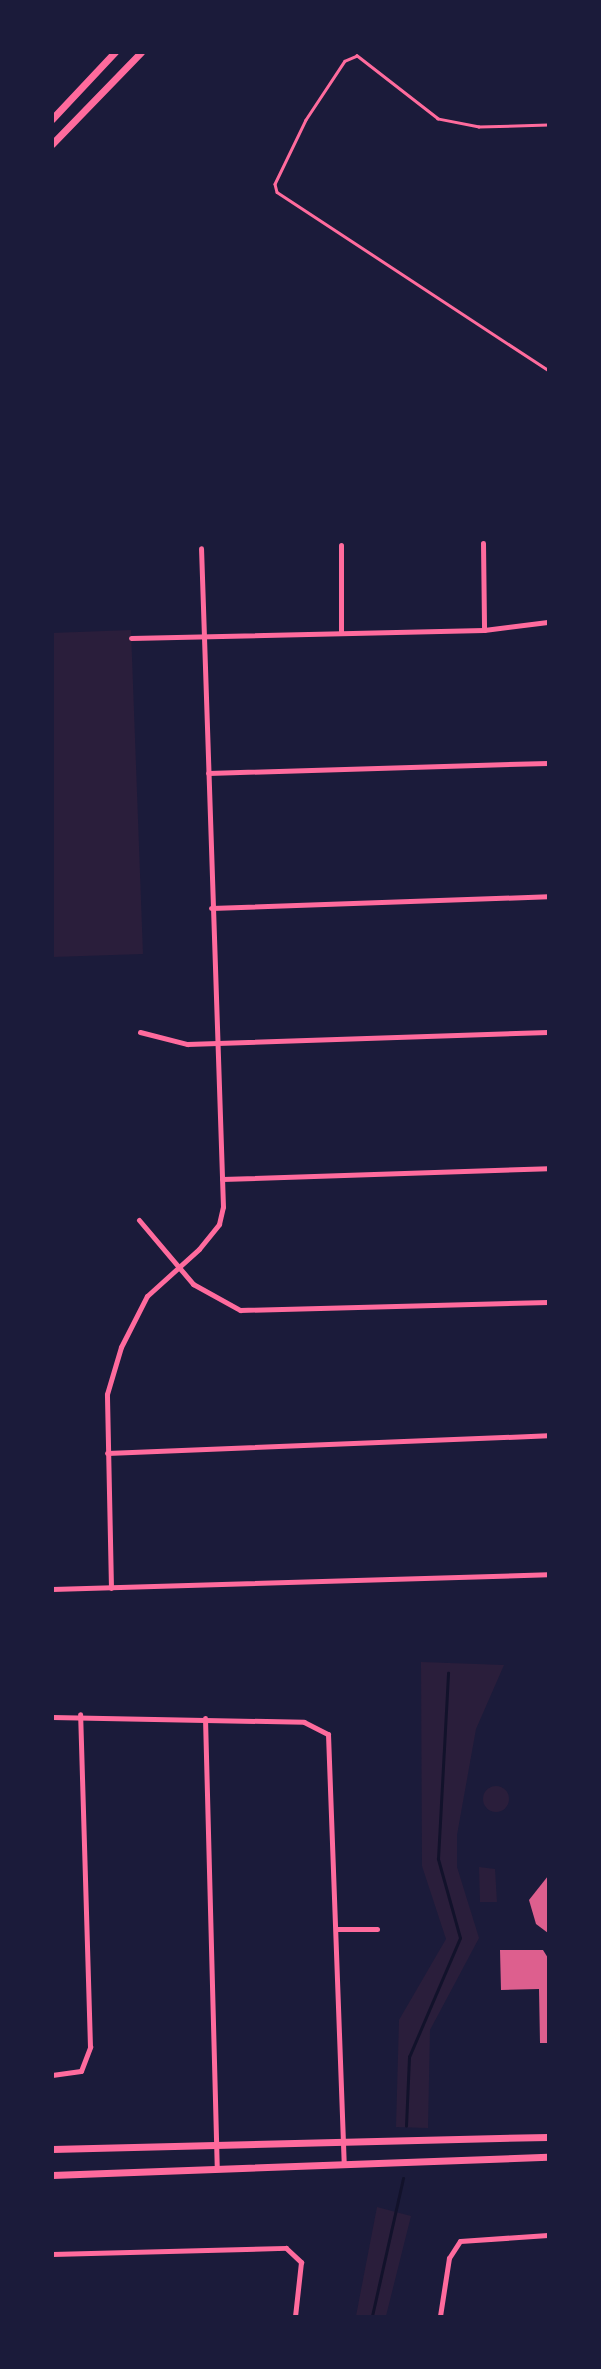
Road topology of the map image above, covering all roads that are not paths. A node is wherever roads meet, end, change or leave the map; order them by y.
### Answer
1 (115, 52) edge
2 (141, 52) edge
3 (52, 119) edge
4 (548, 125) edge
5 (52, 145) edge
6 (548, 370) edge
7 (483, 543) dead end
8 (341, 544) dead end
9 (201, 548) dead end
10 (548, 622) edge
11 (484, 630) junction
12 (341, 633) junction
13 (205, 636) junction
14 (131, 638) dead end
15 (548, 763) edge
16 (208, 773) junction
17 (548, 895) edge
18 (211, 908) junction
19 (140, 1032) dead end
20 (548, 1032) edge
21 (216, 1044) junction
22 (548, 1168) edge
23 (222, 1179) junction
24 (139, 1220) dead end
25 (179, 1268) junction
26 (548, 1302) edge
27 (548, 1435) edge
28 (107, 1453) junction
29 (548, 1574) edge
30 (111, 1588) junction
31 (52, 1589) edge
32 (80, 1714) junction
33 (52, 1717) edge
34 (205, 1718) junction
35 (337, 1929) junction
36 (377, 1929) dead end
37 (52, 2075) edge
38 (548, 2137) edge
39 (343, 2141) junction
40 (216, 2144) junction
41 (52, 2148) edge
42 (548, 2157) edge
43 (344, 2165) junction
44 (217, 2169) junction
45 (52, 2175) edge
46 (548, 2235) edge
47 (52, 2254) edge
48 (295, 2316) edge
49 (440, 2316) edge

1 - 3 main road
2 - 5 main road
4 - 6 lane
7 - 11 street
8 - 12 street
9 - 13 street
10 - 11 street
11 - 12 street
12 - 13 street
13 - 14 street
13 - 16 street
15 - 16 street
16 - 18 street
17 - 18 street
18 - 21 street
19 - 21 street
20 - 21 street
21 - 23 street
22 - 23 street
23 - 25 street
24 - 25 street
25 - 26 street
25 - 28 street
27 - 28 street
28 - 30 street
29 - 30 street
30 - 31 street
32 - 33 street
32 - 34 street
32 - 37 street
34 - 35 street
34 - 40 street
35 - 36 street
35 - 39 street
38 - 39 main road
39 - 40 main road
39 - 43 street
40 - 41 main road
40 - 44 street
42 - 43 main road
43 - 44 main road
44 - 45 main road
46 - 49 street
47 - 48 street

